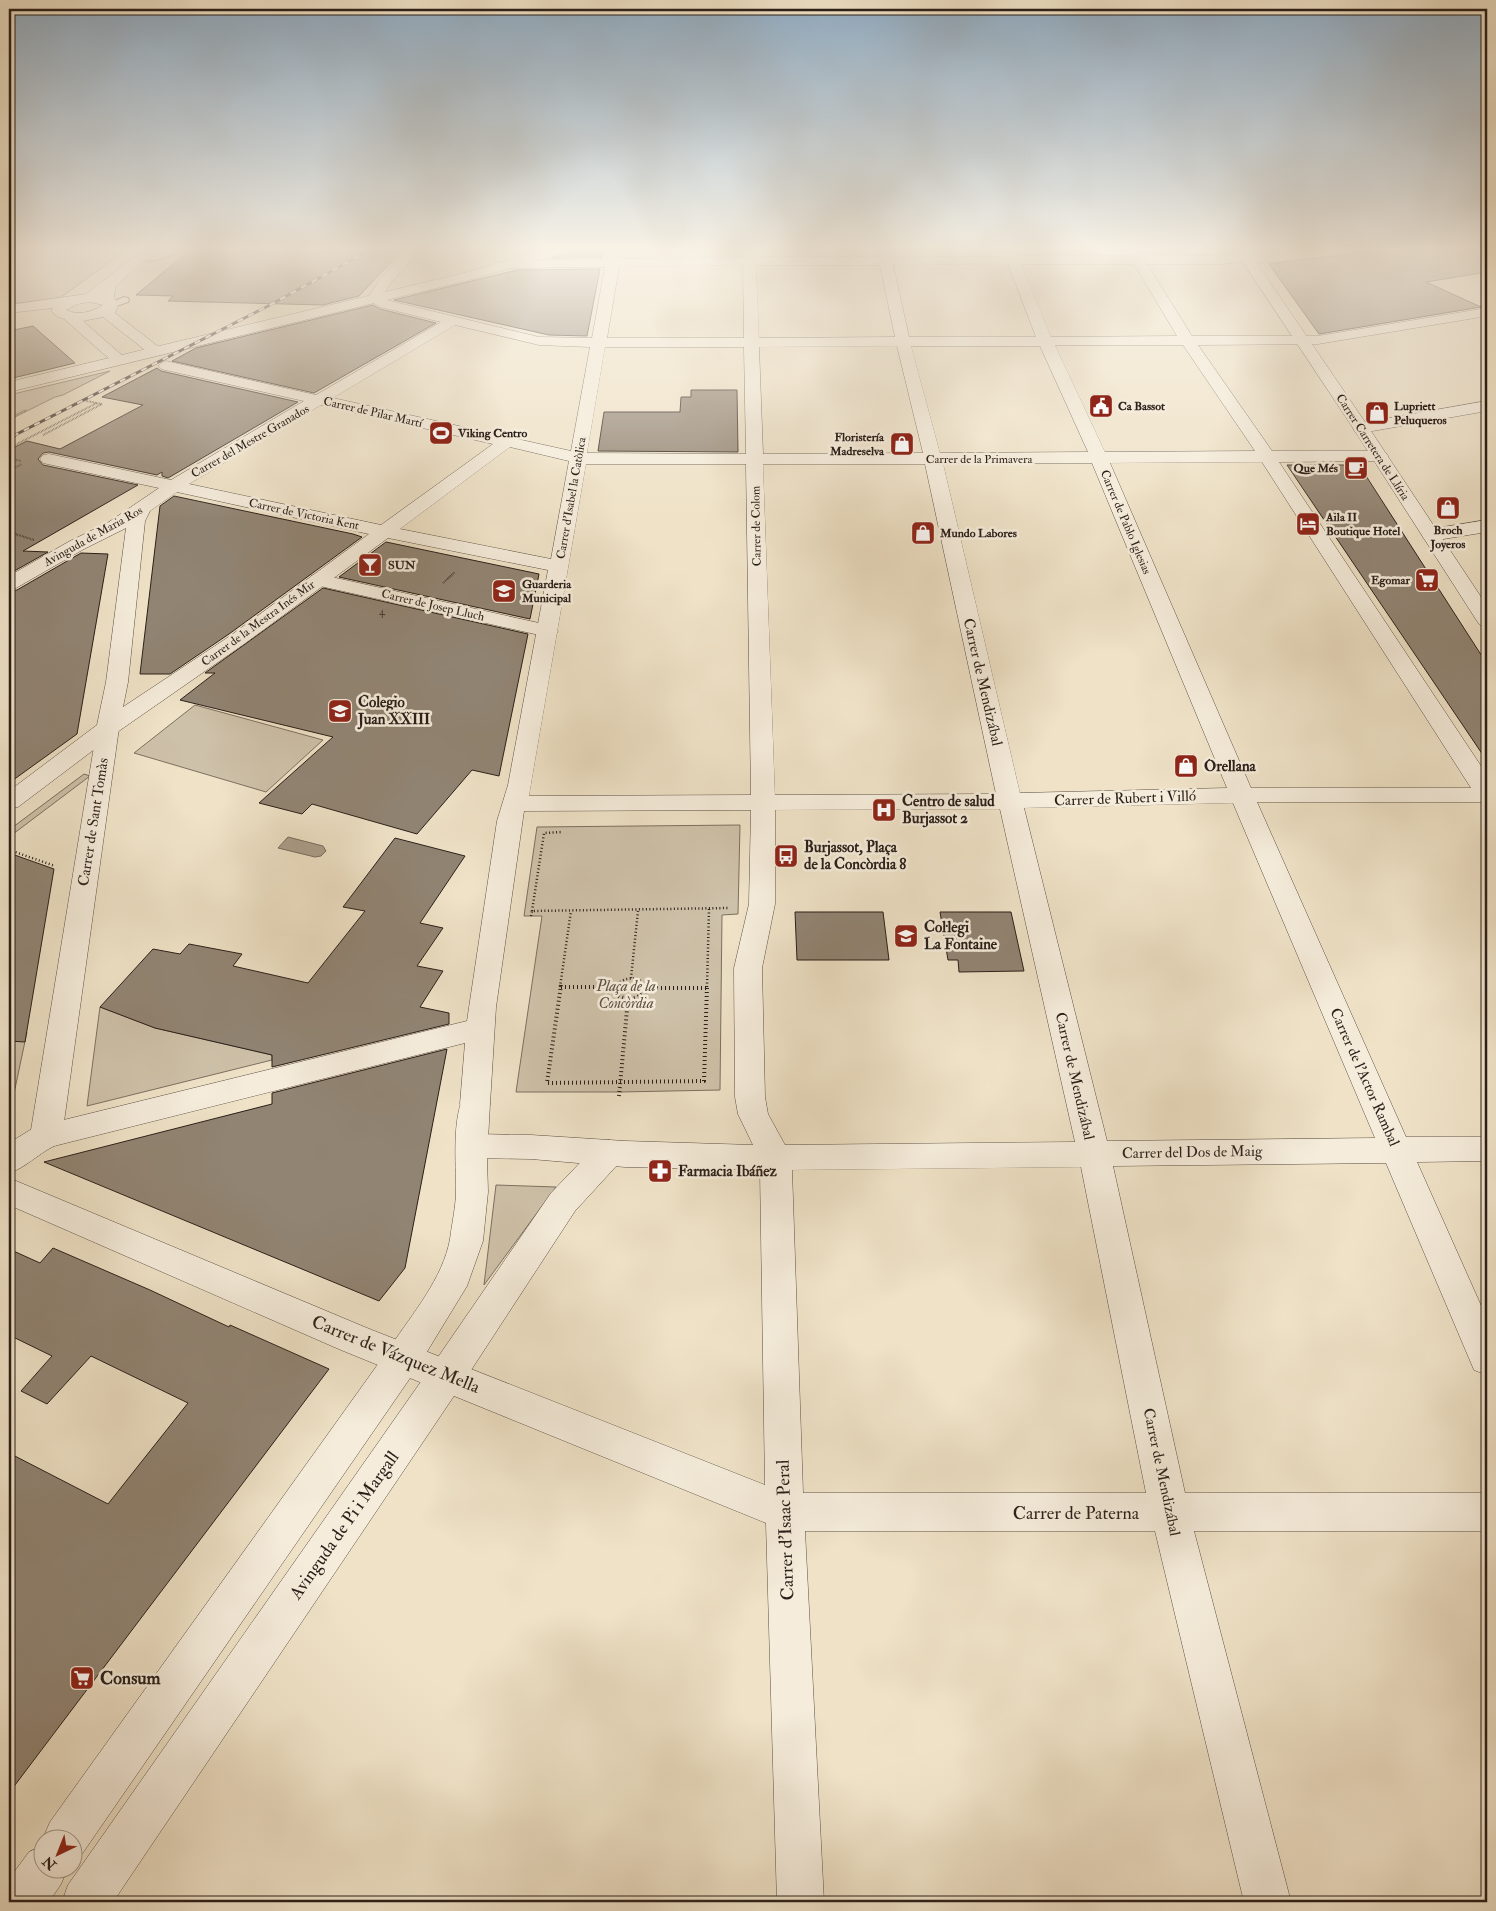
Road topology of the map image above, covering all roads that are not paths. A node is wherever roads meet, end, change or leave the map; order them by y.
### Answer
1 (94, 339) edge
2 (140, 339) edge
3 (205, 339) edge
4 (422, 339) edge
5 (534, 339) edge
6 (601, 339) edge
7 (750, 339) edge
8 (1323, 339) edge
9 (1045, 340) junction
10 (1187, 340) junction
11 (1303, 341) junction
12 (903, 342) junction
13 (600, 343) junction
14 (750, 343) junction
15 (155, 351) junction
16 (119, 360) junction
17 (166, 366) dead end
18 (9, 387) edge
19 (320, 400) junction
20 (1487, 406) edge
21 (1361, 428) junction
22 (506, 442) junction
23 (1266, 455) junction
24 (1379, 456) junction
25 (580, 458) junction
26 (1099, 458) junction
27 (50, 459) dead end
28 (755, 459) junction
29 (933, 459) junction
30 (176, 487) junction
31 (142, 509) junction
32 (1487, 526) edge
33 (383, 532) junction
34 (1431, 535) junction
35 (93, 537) junction
36 (134, 543) junction
37 (559, 566) junction
38 (318, 580) junction
39 (9, 584) edge
40 (1487, 621) edge
41 (548, 631) junction
42 (116, 682) junction
43 (169, 686) junction
44 (108, 728) junction
45 (1487, 794) edge
46 (1242, 795) junction
47 (763, 801) junction
48 (1010, 801) junction
49 (9, 802) edge
50 (514, 804) junction
51 (481, 1028) junction
52 (46, 1136) junction
53 (472, 1146) junction
54 (9, 1147) edge
55 (1487, 1149) edge
56 (1397, 1150) junction
57 (609, 1153) junction
58 (1094, 1154) junction
59 (776, 1158) junction
60 (9, 1160) edge
61 (9, 1190) edge
62 (404, 1358) junction
63 (1487, 1358) edge
64 (448, 1375) junction
65 (785, 1512) junction
66 (1487, 1512) edge
67 (1170, 1514) junction
68 (73, 1828) edge
69 (38, 1878) edge
70 (21, 1902) edge
71 (84, 1902) edge
72 (800, 1902) edge
73 (1268, 1902) edge

1 - 16 street
2 - 15 street
3 - 15 street
4 - 19 street, Carrer del Mestre Granados
5 - 13 street
6 - 13 street, Carrer d'Isabel la Catòlica
7 - 14 street, Carrer de Colom
8 - 11 street
9 - 10 street
9 - 12 street
9 - 26 street, Carrer de Pablo Iglesias
10 - 11 street
10 - 23 street
11 - 21 street, Carrer Carretera de Llíria
12 - 14 street
12 - 29 street, Carrer de Mendizábal
13 - 14 street
13 - 25 street, Carrer d'Isabel la Catòlica
14 - 28 street, Carrer de Colom
15 - 16 street
16 - 18 street
17 - 19 street, Carrer de Pilar Martí
19 - 22 street, Carrer de Pilar Martí
19 - 30 street, Carrer del Mestre Granados
20 - 21 street
21 - 24 street, Carrer Carretera de Llíria
22 - 25 street, Carrer de Pilar Martí
22 - 33 street, Carrer de la Mestra Inés Mir
23 - 24 street, Carrer de la Primavera
23 - 26 street, Carrer de la Primavera
23 - 45 street
24 - 34 street, Carrer Carretera de Llíria
25 - 28 street, Carrer de la Primavera
25 - 37 street, Carrer d'Isabel la Catòlica
26 - 29 street, Carrer de la Primavera
26 - 46 street, Carrer de Pablo Iglesias
27 - 30 street, Carrer de Victoria Kent
28 - 29 street, Carrer de la Primavera
28 - 47 street, Carrer de Colom
29 - 48 street, Carrer de Mendizábal
30 - 31 street, Avinguda de Maria Ros
30 - 33 street, Carrer de Victoria Kent
31 - 35 street, Avinguda de Maria Ros
31 - 36 street, Carrer de Sant Tomàs
32 - 34 street
33 - 37 street, Carrer de Victoria Kent
33 - 38 street, Carrer de la Mestra Inés Mir
34 - 40 street, Carrer Carretera de Llíria
35 - 36 street
35 - 39 street, Avinguda de Maria Ros
36 - 42 street, Carrer de Sant Tomàs
37 - 41 street, Carrer d'Isabel la Catòlica
38 - 41 street, Carrer de Josep Lluch
38 - 43 street, Carrer de la Mestra Inés Mir
41 - 50 street, Carrer d'Isabel la Catòlica
42 - 43 street
42 - 44 street, Carrer de Sant Tomàs
43 - 44 street, Carrer de la Mestra Inés Mir
44 - 49 street, Carrer de la Mestra Inés Mir
44 - 52 street, Carrer de Sant Tomàs
45 - 46 street, Carrer de Rubert i Villó
46 - 48 street, Carrer de Rubert i Villó
46 - 56 street, Carrer de l'Actor Rambal
47 - 48 street, Carrer de Rubert i Villó
47 - 50 street
47 - 59 street
48 - 58 street, Carrer de Mendizábal
50 - 51 street
51 - 52 street
51 - 53 street
52 - 54 street
52 - 60 street
53 - 57 street
53 - 62 street
55 - 56 street, Carrer del Dos de Maig
56 - 58 street, Carrer del Dos de Maig
56 - 63 street, Carrer de l'Actor Rambal
57 - 59 street
57 - 64 street, Avinguda de Pi i Margall
58 - 59 street, Carrer del Dos de Maig
58 - 67 street, Carrer de Mendizábal
59 - 65 street, Carrer d'Isaac Peral
61 - 62 street, Carrer de Vázquez Mella
62 - 64 street, Carrer de Vázquez Mella
62 - 68 street
64 - 65 street, Carrer de Vázquez Mella
64 - 71 street, Avinguda de Pi i Margall
65 - 67 street, Carrer de Paterna
65 - 72 street, Carrer d'Isaac Peral
66 - 67 street, Carrer de Paterna
67 - 73 street, Carrer de Mendizábal
69 - 70 street

